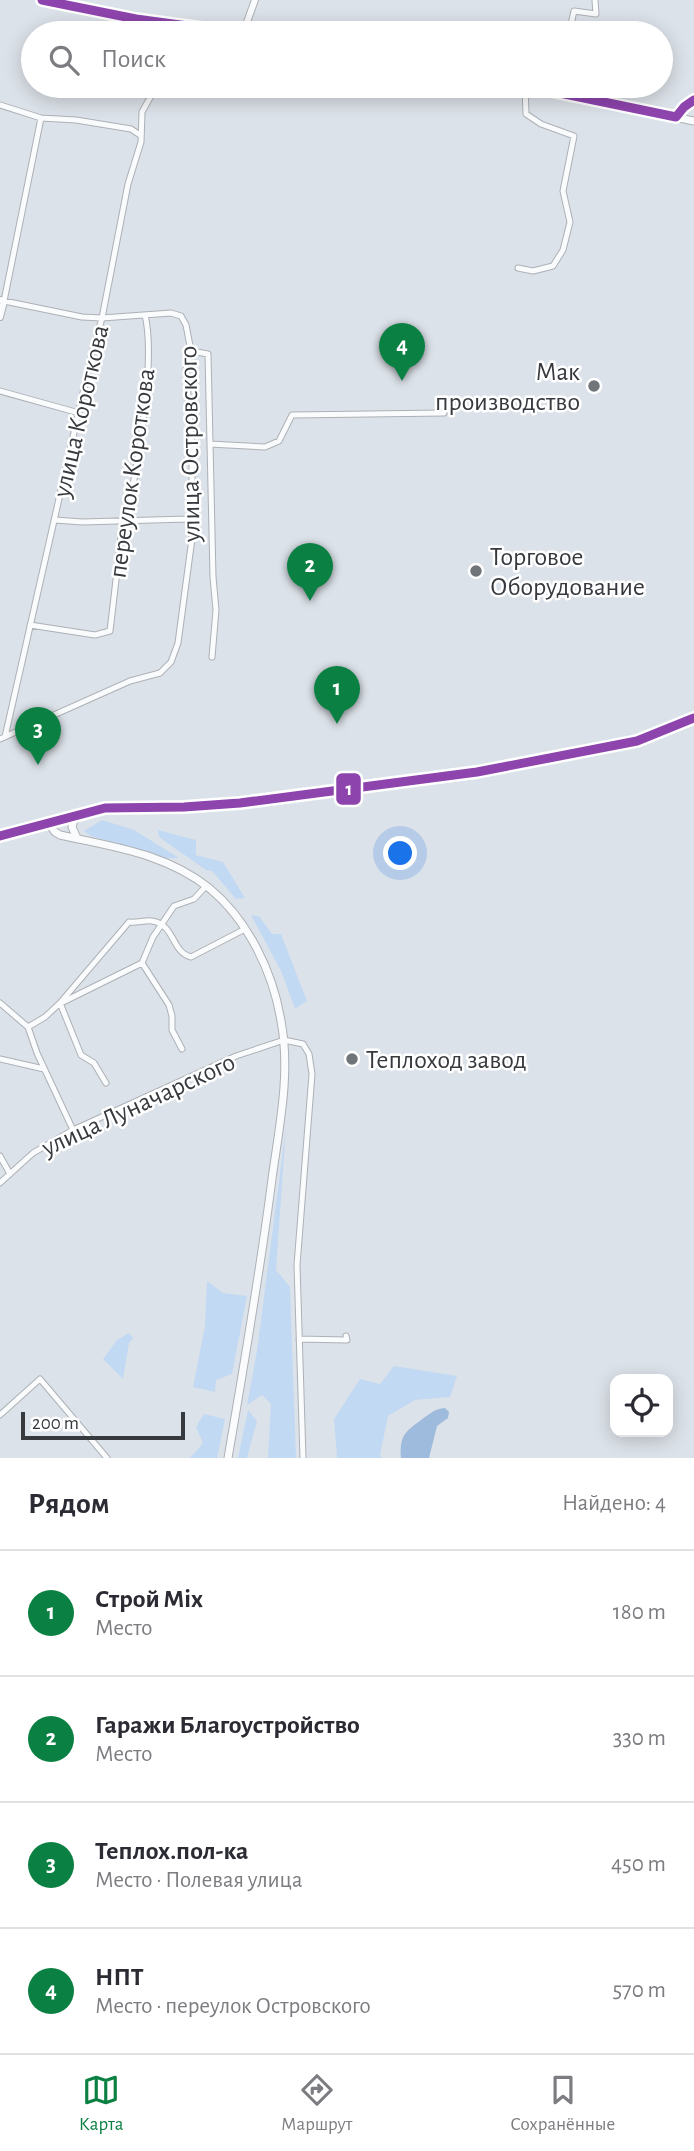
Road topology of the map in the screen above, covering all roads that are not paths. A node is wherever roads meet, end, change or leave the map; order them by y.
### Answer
1 (42, 0) edge
2 (255, 0) edge
3 (595, 0) edge
4 (148, 21) edge
5 (246, 21) edge
6 (572, 21) edge
7 (150, 98) edge
8 (526, 98) edge
9 (595, 98) edge
10 (694, 100) edge
11 (0, 104) edge
12 (676, 117) junction
13 (41, 118) junction
14 (694, 121) edge
15 (140, 135) junction
16 (518, 268) dead end
17 (2, 301) edge
18 (145, 315) junction
19 (0, 317) edge
20 (102, 318) junction
21 (191, 351) junction
22 (0, 391) edge
23 (79, 413) junction
24 (444, 413) dead end
25 (210, 444) junction
26 (188, 519) junction
27 (55, 520) junction
28 (123, 520) junction
29 (30, 625) junction
30 (212, 657) dead end
31 (694, 718) edge
32 (3, 738) edge
33 (75, 816) junction
34 (49, 824) junction
35 (0, 836) edge
36 (77, 838) junction
37 (206, 886) junction
38 (162, 924) junction
39 (245, 929) junction
40 (142, 963) junction
41 (0, 1003) edge
42 (60, 1003) junction
43 (28, 1027) junction
44 (284, 1040) junction
45 (182, 1049) dead end
46 (0, 1059) edge
47 (44, 1069) junction
48 (106, 1083) dead end
49 (73, 1130) junction
50 (0, 1156) edge
51 (10, 1174) junction
52 (0, 1183) edge
53 (346, 1336) dead end
54 (299, 1339) junction
55 (0, 1415) edge
56 (107, 1458) edge
57 (228, 1458) edge
58 (303, 1458) edge

1 - 4 main road
2 - 5 street
3 - 6 street
7 - 15 street, улица Короткова
8 - 16 street
9 - 12 main road
10 - 12 street
11 - 13 street
12 - 14 main road
13 - 15 street
13 - 17 street
15 - 20 street, улица Короткова
17 - 19 street
17 - 20 street
18 - 20 street
18 - 21 street, улица Островского
18 - 28 street, переулок Короткова
20 - 23 street, улица Короткова
21 - 25 street
21 - 26 street, улица Островского
22 - 23 street
23 - 27 street, улица Короткова
24 - 25 street
25 - 30 street
26 - 28 street
26 - 32 street, улица Островского
27 - 28 street
27 - 29 street, улица Короткова
28 - 29 street, переулок Короткова
29 - 32 street, улица Короткова
31 - 33 main road
33 - 34 main road
33 - 36 main road
34 - 35 street
34 - 36 main road
36 - 37 main road
37 - 38 street
37 - 39 main road
38 - 39 street
38 - 40 street
38 - 42 street
39 - 44 main road
40 - 42 street
40 - 45 street
41 - 43 street
42 - 43 street
42 - 48 street
43 - 47 street
44 - 49 street, улица Луначарского
44 - 54 street
44 - 57 main road
46 - 47 street
47 - 49 street
49 - 51 street, улица Луначарского
50 - 51 street
51 - 52 street, улица Луначарского
53 - 54 street
54 - 58 street
55 - 56 street

